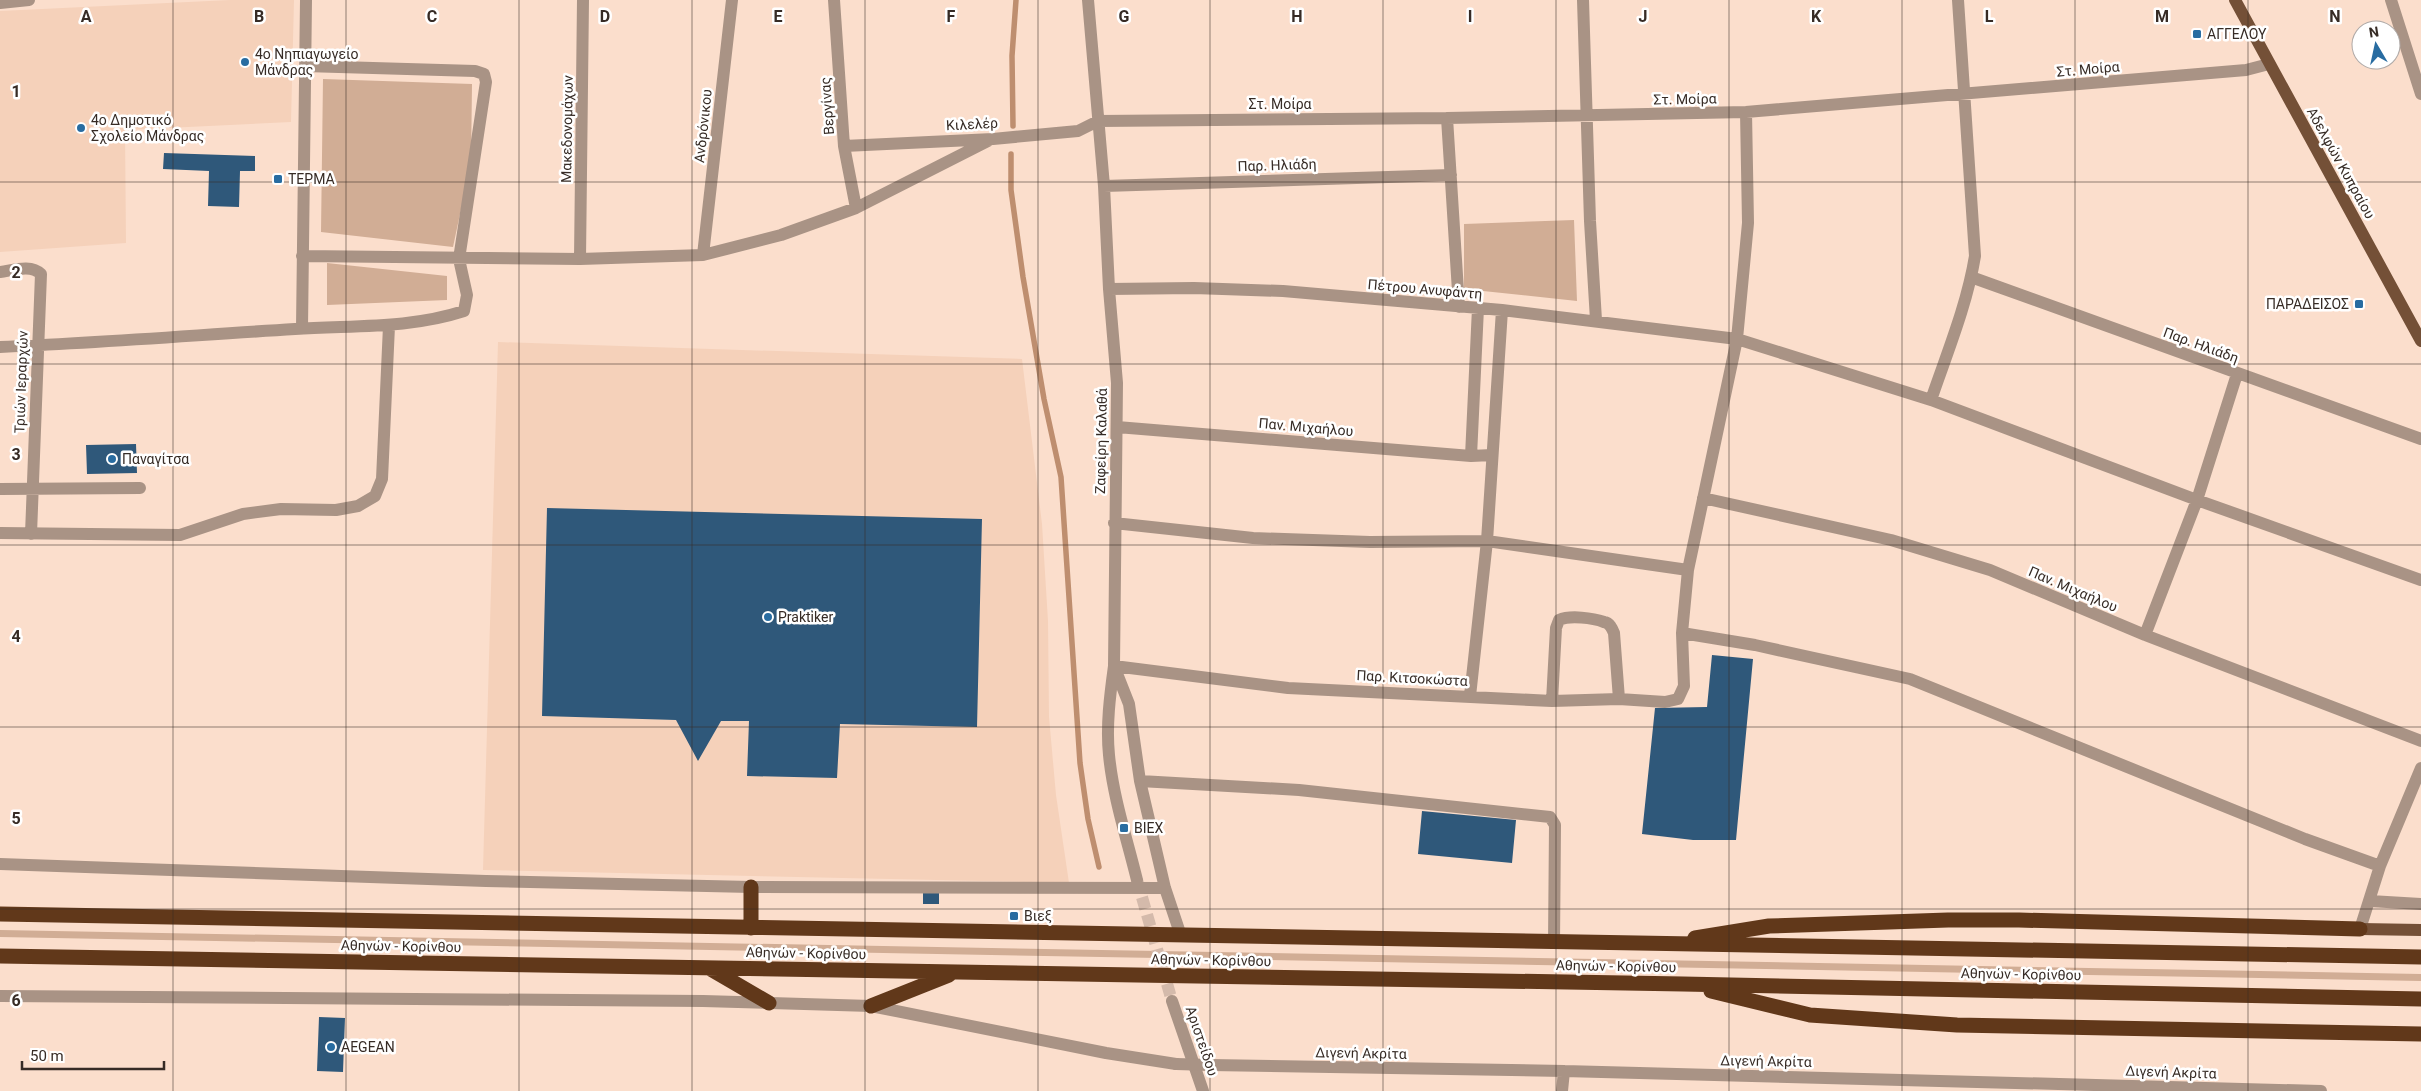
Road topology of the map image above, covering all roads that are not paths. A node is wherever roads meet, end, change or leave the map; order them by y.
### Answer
1 (29, 0) edge
2 (306, 0) edge
3 (583, 0) edge
4 (732, 0) edge
5 (834, 0) edge
6 (1088, 0) edge
7 (1583, 0) edge
8 (1958, 0) edge
9 (2235, 0) edge
10 (2391, 0) edge
11 (0, 3) edge
12 (2269, 64) junction
13 (305, 66) junction
14 (1964, 94) junction
15 (2421, 94) edge
16 (1746, 112) junction
17 (1586, 116) junction
18 (1447, 118) junction
19 (1098, 121) junction
20 (993, 138) junction
21 (844, 146) junction
22 (1450, 175) junction
23 (1104, 186) junction
24 (856, 208) junction
25 (703, 255) junction
26 (302, 256) junction
27 (459, 259) junction
28 (580, 259) junction
29 (0, 272) edge
30 (1971, 277) junction
31 (1109, 289) junction
32 (1459, 307) junction
33 (1478, 308) junction
34 (1502, 310) junction
35 (1596, 320) junction
36 (389, 326) junction
37 (302, 328) junction
38 (1737, 339) junction
39 (2421, 341) edge
40 (37, 346) junction
41 (0, 347) edge
42 (2238, 374) junction
43 (1931, 400) junction
44 (1117, 427) junction
45 (2421, 439) edge
46 (1471, 456) junction
47 (1492, 456) junction
48 (140, 488) dead end
49 (0, 489) edge
50 (32, 489) junction
51 (1703, 498) junction
52 (2197, 500) junction
53 (1114, 523) junction
54 (0, 534) edge
55 (31, 534) junction
56 (1487, 541) junction
57 (1688, 570) junction
58 (2421, 580) edge
59 (1682, 634) junction
60 (2145, 636) junction
61 (1114, 666) junction
62 (1470, 696) junction
63 (1618, 699) junction
64 (1552, 701) junction
65 (2421, 741) edge
66 (2421, 768) edge
67 (1140, 781) junction
68 (0, 864) edge
69 (2380, 866) junction
70 (1136, 880) tunnel mouth
71 (751, 887) junction
72 (1165, 888) junction
73 (2370, 901) junction
74 (2421, 904) edge
75 (0, 914) edge
76 (751, 928) junction
77 (2360, 929) junction
78 (2421, 930) edge
79 (1181, 936) junction
80 (1554, 943) junction
81 (1654, 945) junction
82 (0, 956) edge
83 (2421, 957) edge
84 (708, 967) junction
85 (956, 972) junction
86 (1683, 984) junction
87 (0, 996) edge
88 (2421, 999) edge
89 (1172, 1001) tunnel mouth
90 (769, 1003) junction
91 (871, 1006) junction
92 (2421, 1034) edge
93 (1564, 1071) junction
94 (1939, 1086) edge
95 (1203, 1091) edge
96 (1562, 1091) edge
97 (2322, 1091) edge

1 - 11 street
2 - 13 street
3 - 28 street, Μακεδονομάχων
4 - 25 street, Ανδρόνικου
5 - 21 street, Βεργίνας
6 - 19 street, Ζαφείρη Καλαθά
7 - 17 street
8 - 14 street
9 - 12 main road, Αδελφών Κυπραίου
10 - 15 street
12 - 14 street, Στ. Μοίρα
12 - 39 main road, Αδελφών Κυπραίου
13 - 26 street
13 - 27 street
14 - 16 street, Στ. Μοίρα
14 - 30 street
16 - 17 street, Στ. Μοίρα
16 - 38 street
17 - 18 street, Στ. Μοίρα
17 - 35 street
18 - 19 street, Στ. Μοίρα
18 - 22 street
19 - 20 street, Κιλελέρ
19 - 23 street, Ζαφείρη Καλαθά
20 - 21 street, Κιλελέρ
20 - 24 street
21 - 24 street, Βεργίνας
22 - 23 street, Παρ. Ηλιάδη
22 - 32 street
23 - 31 street, Ζαφείρη Καλαθά
24 - 25 street
25 - 28 street
26 - 27 street
26 - 37 street
27 - 28 street
27 - 36 street
29 - 40 street, Τριών Ιεραρχών
30 - 42 street, Παρ. Ηλιάδη
30 - 43 street
31 - 32 street, Πέτρου Ανυφάντη
31 - 44 street, Ζαφείρη Καλαθά
32 - 33 street, Πέτρου Ανυφάντη
33 - 34 street, Πέτρου Ανυφάντη
33 - 46 street
34 - 35 street, Πέτρου Ανυφάντη
34 - 47 street
35 - 38 street, Πέτρου Ανυφάντη
36 - 37 street
36 - 55 street
37 - 40 street
38 - 43 street, Πέτρου Ανυφάντη
38 - 51 street
40 - 41 street
40 - 50 street, Τριών Ιεραρχών
42 - 45 street, Παρ. Ηλιάδη
42 - 52 street
43 - 52 street, Πέτρου Ανυφάντη
44 - 46 street, Παν. Μιχαήλου
44 - 53 street, Ζαφείρη Καλαθά
46 - 47 street, Παν. Μιχαήλου
47 - 56 street
48 - 50 street
49 - 50 street
50 - 55 street, Τριών Ιεραρχών
51 - 57 street
51 - 60 street, Παν. Μιχαήλου
52 - 58 street, Πέτρου Ανυφάντη
52 - 60 street
53 - 56 street
53 - 61 street, Ζαφείρη Καλαθά
54 - 55 street
56 - 57 street
56 - 62 street
57 - 59 street
59 - 63 street, Παρ. Κιτσοκώστα
59 - 69 street
60 - 65 street, Παν. Μιχαήλου
61 - 62 street, Παρ. Κιτσοκώστα
61 - 67 street
61 - 70 street, Ζαφείρη Καλαθά
62 - 64 street, Παρ. Κιτσοκώστα
63 - 64 street, Παρ. Κιτσοκώστα
63 - 64 street
66 - 69 street
67 - 72 street
67 - 80 street
68 - 71 street
69 - 73 street
71 - 72 street
71 - 76 highway
72 - 79 street
73 - 74 street
73 - 77 street
75 - 76 highway, Αθηνών - Κορίνθου
76 - 79 highway, Αθηνών - Κορίνθου
77 - 78 main road
77 - 81 highway
79 - 80 highway, Αθηνών - Κορίνθου
80 - 81 highway, Αθηνών - Κορίνθου
81 - 83 highway, Αθηνών - Κορίνθου
82 - 84 highway, Αθηνών - Κορίνθου
84 - 85 highway, Αθηνών - Κορίνθου
84 - 90 highway
85 - 86 highway, Αθηνών - Κορίνθου
85 - 91 highway
86 - 88 highway, Αθηνών - Κορίνθου
86 - 92 highway
87 - 90 street, Διγενή Ακρίτα
89 - 95 street, Αριστείδου
90 - 91 street, Διγενή Ακρίτα
91 - 93 street, Διγενή Ακρίτα, bridge
93 - 94 street, Διγενή Ακρίτα
93 - 96 street
94 - 97 street, Διγενή Ακρίτα

